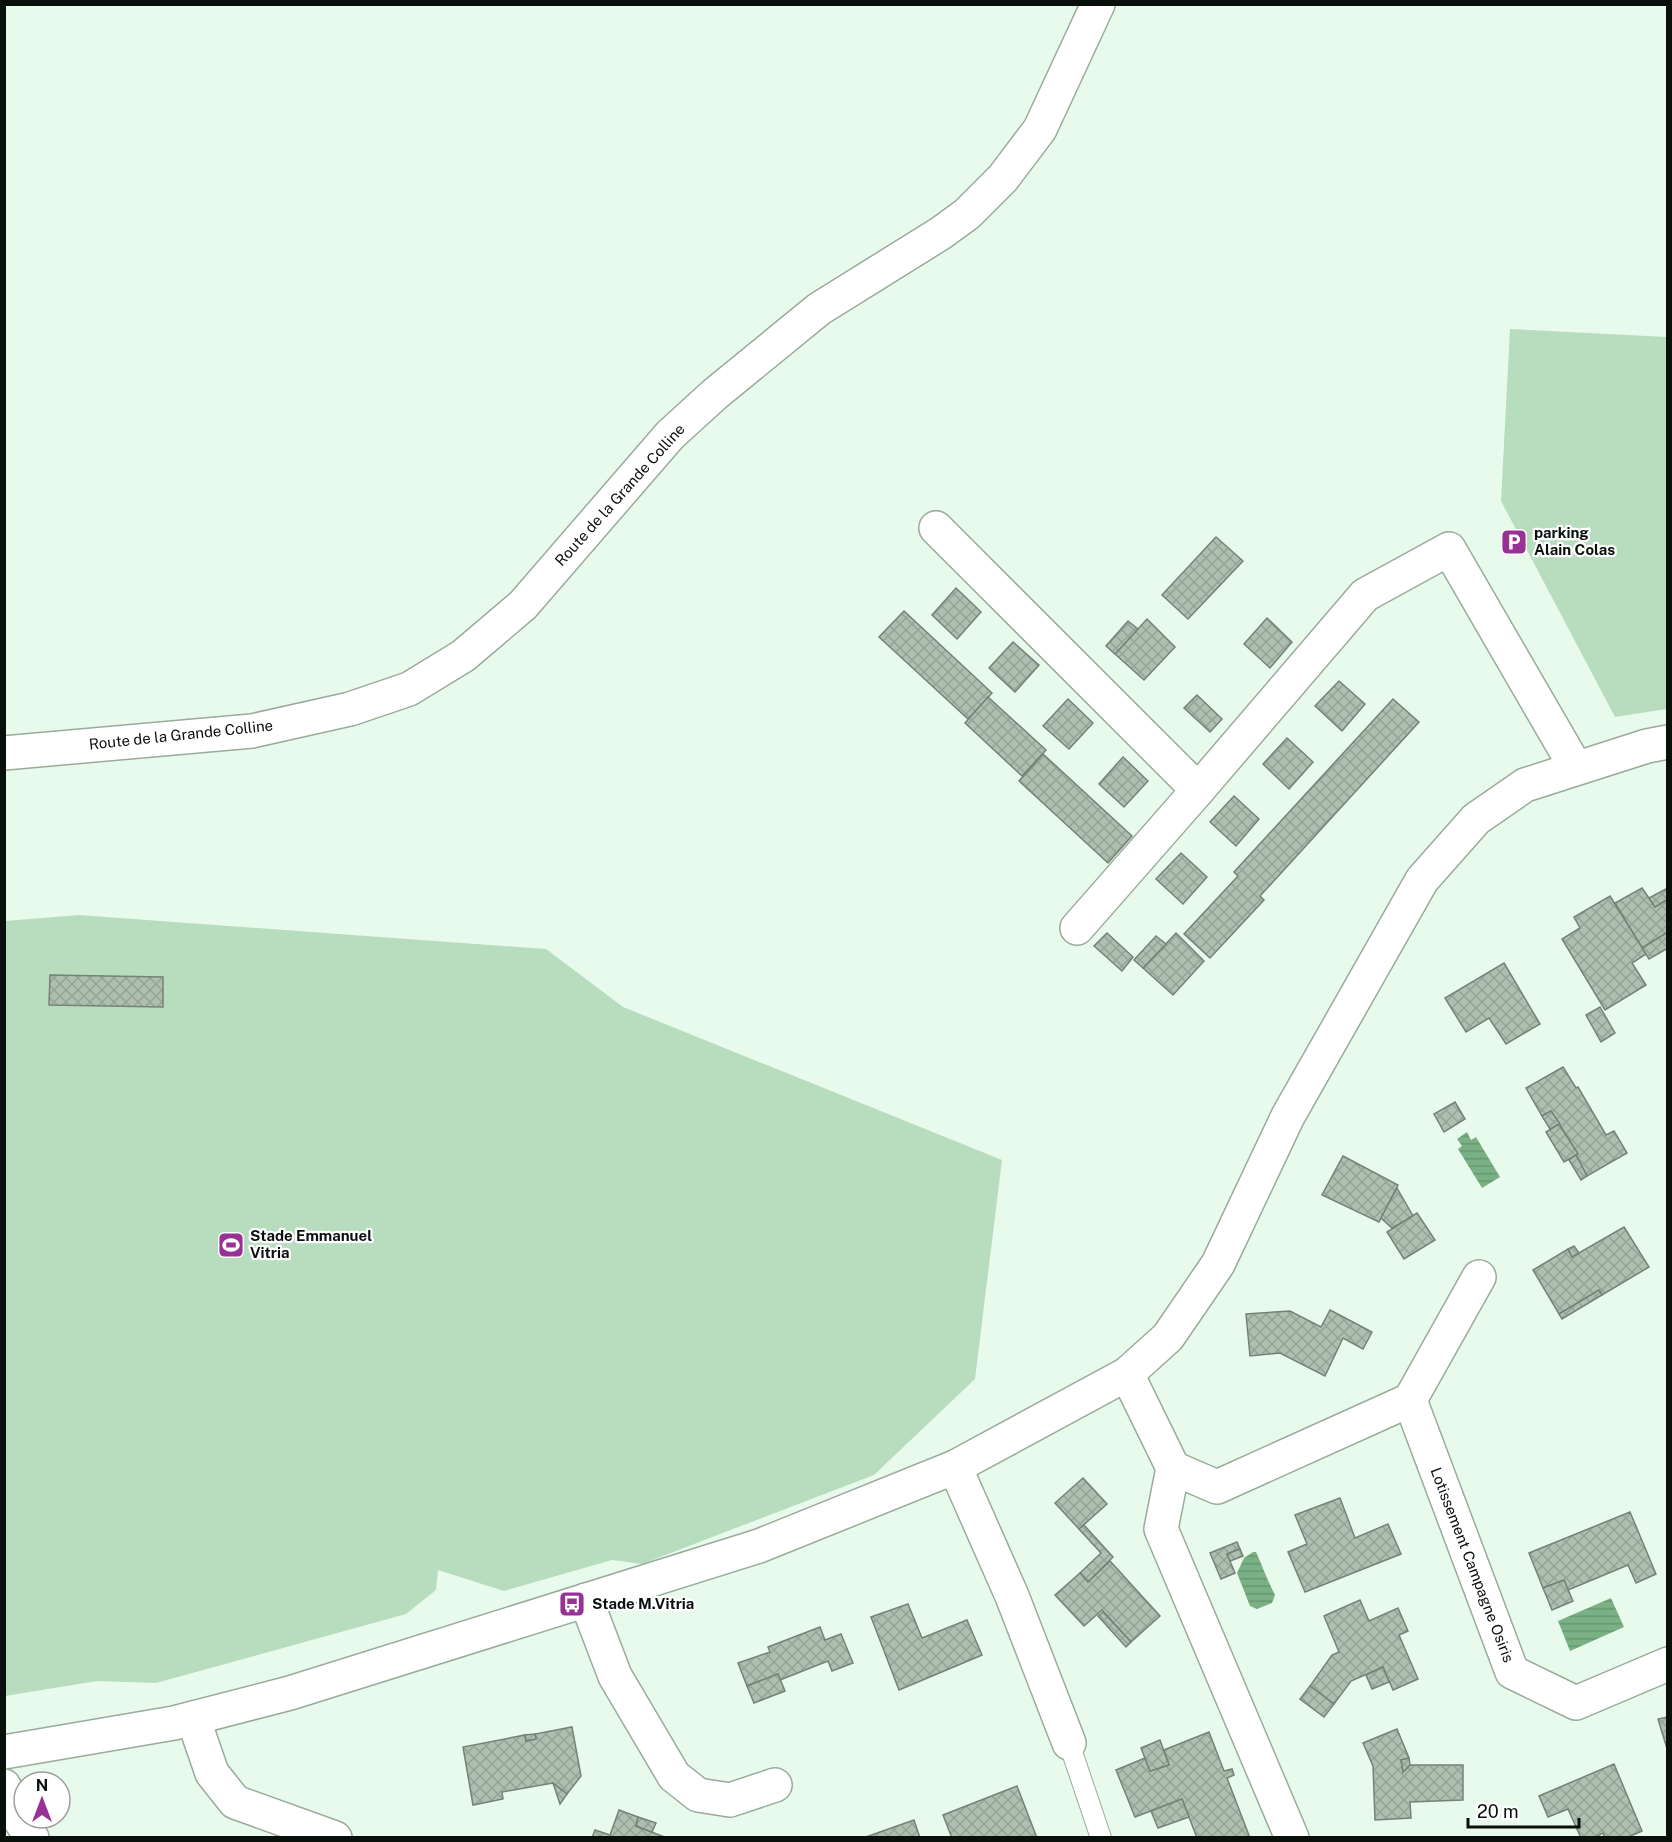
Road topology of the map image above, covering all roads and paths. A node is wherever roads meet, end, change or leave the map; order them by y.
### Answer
1 (1098, 4) edge
2 (936, 528) dead end
3 (1668, 742) edge
4 (4, 753) edge
5 (1576, 768) junction
6 (1198, 790) junction
7 (1077, 928) dead end
8 (1479, 1277) dead end
9 (1127, 1374) junction
10 (1410, 1400) junction
11 (955, 1467) junction
12 (1173, 1468) junction
13 (586, 1600) junction
14 (1668, 1664) edge
15 (192, 1718) junction
16 (1069, 1743) joint
17 (4, 1752) edge
18 (775, 1785) dead end
19 (4, 1786) edge
20 (32, 1838) edge
21 (335, 1838) edge
22 (1101, 1838) edge
23 (1292, 1838) edge

1 - 4 street, Route de la Grande Colline
2 - 6 street
3 - 5 street
5 - 6 street
5 - 9 street
6 - 7 street
8 - 10 street
9 - 11 street
9 - 12 street
10 - 12 street
10 - 14 street, Lotissement Campagne Osiris
11 - 13 street
11 - 16 street
12 - 23 street
13 - 15 street
13 - 18 street
15 - 17 street
15 - 21 street
16 - 22 lane
19 - 20 street

